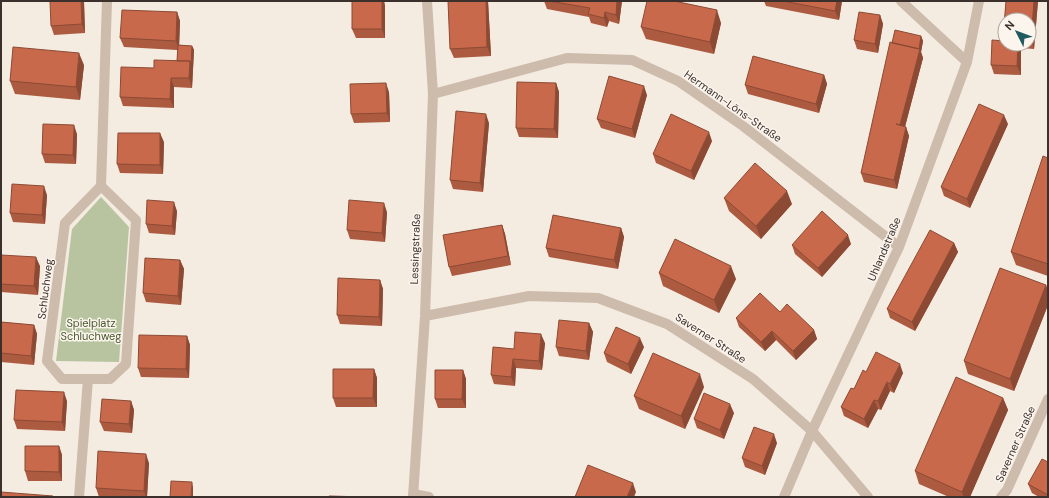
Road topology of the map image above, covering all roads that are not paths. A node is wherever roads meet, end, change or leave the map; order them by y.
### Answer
1 (107, 1) edge
2 (427, 1) edge
3 (901, 1) edge
4 (979, 1) edge
5 (967, 62) junction
6 (433, 94) junction
7 (101, 186) junction
8 (899, 247) junction
9 (424, 316) junction
10 (88, 379) junction
11 (1048, 399) edge
12 (812, 432) junction
13 (413, 495) edge
14 (79, 497) edge
15 (429, 497) edge
16 (784, 497) edge
17 (868, 497) edge
18 (1001, 497) edge

1 - 7 street
2 - 6 street, Lessingstraße
3 - 5 street
4 - 5 street, Uhlandstraße
5 - 8 street, Uhlandstraße
6 - 8 street, Hermann-Löns-Straße
6 - 9 street, Lessingstraße
7 - 10 street, Schluchweg
7 - 10 street, Schluchweg
8 - 12 street, Uhlandstraße
9 - 12 street, Saverner Straße
9 - 13 street, Lessingstraße
10 - 14 street
11 - 18 street, Saverner Straße
12 - 16 street, Uhlandstraße
12 - 17 street, Saverner Straße
13 - 15 street

